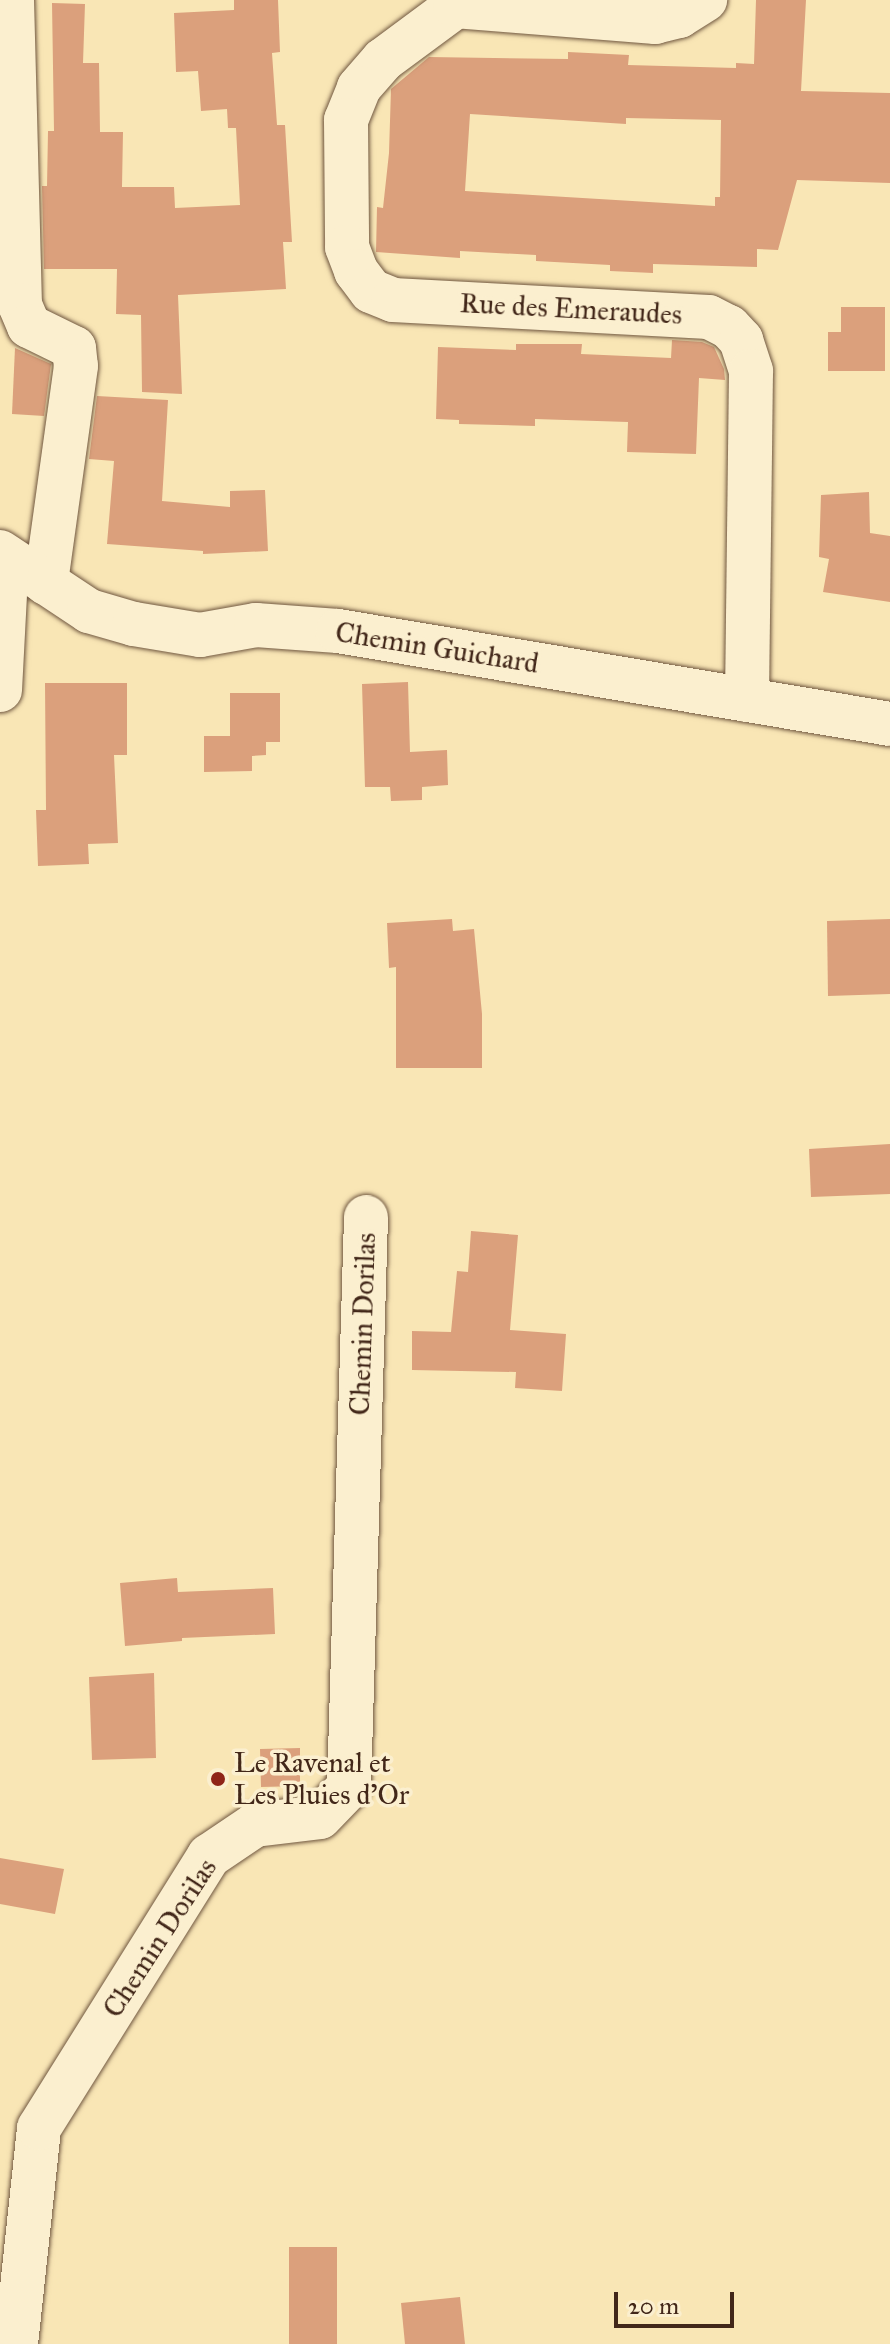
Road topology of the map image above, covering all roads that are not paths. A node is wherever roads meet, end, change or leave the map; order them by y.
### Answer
1 (12, 0) edge
2 (705, 0) edge
3 (459, 3) edge
4 (3, 554) edge
5 (46, 583) junction
6 (0, 690) edge
7 (747, 700) junction
8 (890, 724) edge
9 (366, 1217) dead end
10 (16, 2344) edge

1 - 5 street
2 - 3 street, Rue des Emeraudes
3 - 7 street, Rue des Emeraudes
4 - 5 street, Chemin Guichard
4 - 6 street
5 - 7 street, Chemin Guichard
7 - 8 street, Chemin Guichard
9 - 10 street, Chemin Dorilas

